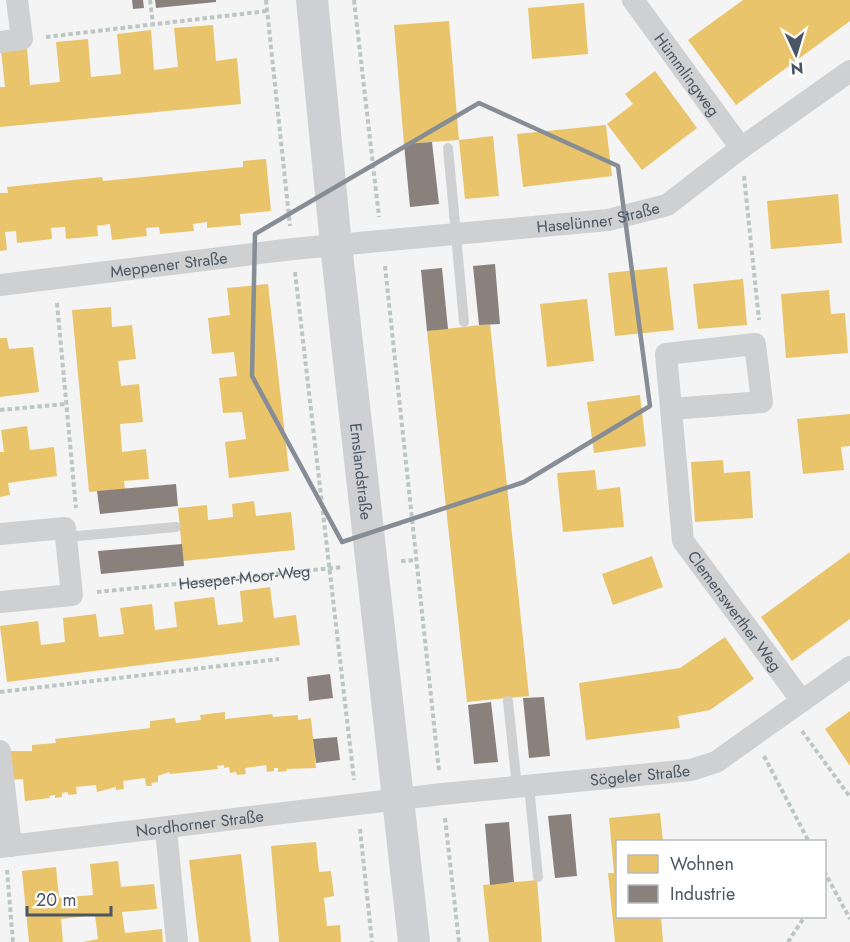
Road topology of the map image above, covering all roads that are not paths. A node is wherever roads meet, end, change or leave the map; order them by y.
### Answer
1 (17, 0) edge
2 (312, 0) edge
3 (633, 0) edge
4 (11, 41) edge
5 (850, 71) edge
6 (448, 148) dead end
7 (741, 148) junction
8 (456, 234) junction
9 (336, 245) junction
10 (0, 285) edge
11 (464, 322) dead end
12 (671, 410) junction
13 (177, 527) dead end
14 (0, 534) edge
15 (73, 537) junction
16 (0, 602) edge
17 (850, 667) edge
18 (508, 701) dead end
19 (795, 706) junction
20 (0, 751) edge
21 (523, 787) junction
22 (398, 800) junction
23 (166, 829) junction
24 (5, 846) edge
25 (538, 877) dead end
26 (177, 942) edge
27 (414, 942) edge

1 - 4 street
2 - 9 street, Emslandstraße
3 - 7 street, Hümmlingweg
5 - 7 street, Haselünner Straße
6 - 8 lane
7 - 8 street, Haselünner Straße
8 - 9 street, Haselünner Straße
8 - 11 lane
9 - 10 street, Meppener Straße
9 - 22 street, Emslandstraße
12 - 12 street, Clemenswerther Weg
12 - 19 street, Clemenswerther Weg
13 - 15 lane
14 - 15 street
15 - 16 street
17 - 19 street, Sögeler Straße
18 - 21 lane
19 - 21 street, Sögeler Straße
20 - 24 street
21 - 22 street, Sögeler Straße
21 - 25 lane
22 - 23 street, Nordhorner Straße
22 - 27 street, Emslandstraße
23 - 24 street, Nordhorner Straße
23 - 26 street

